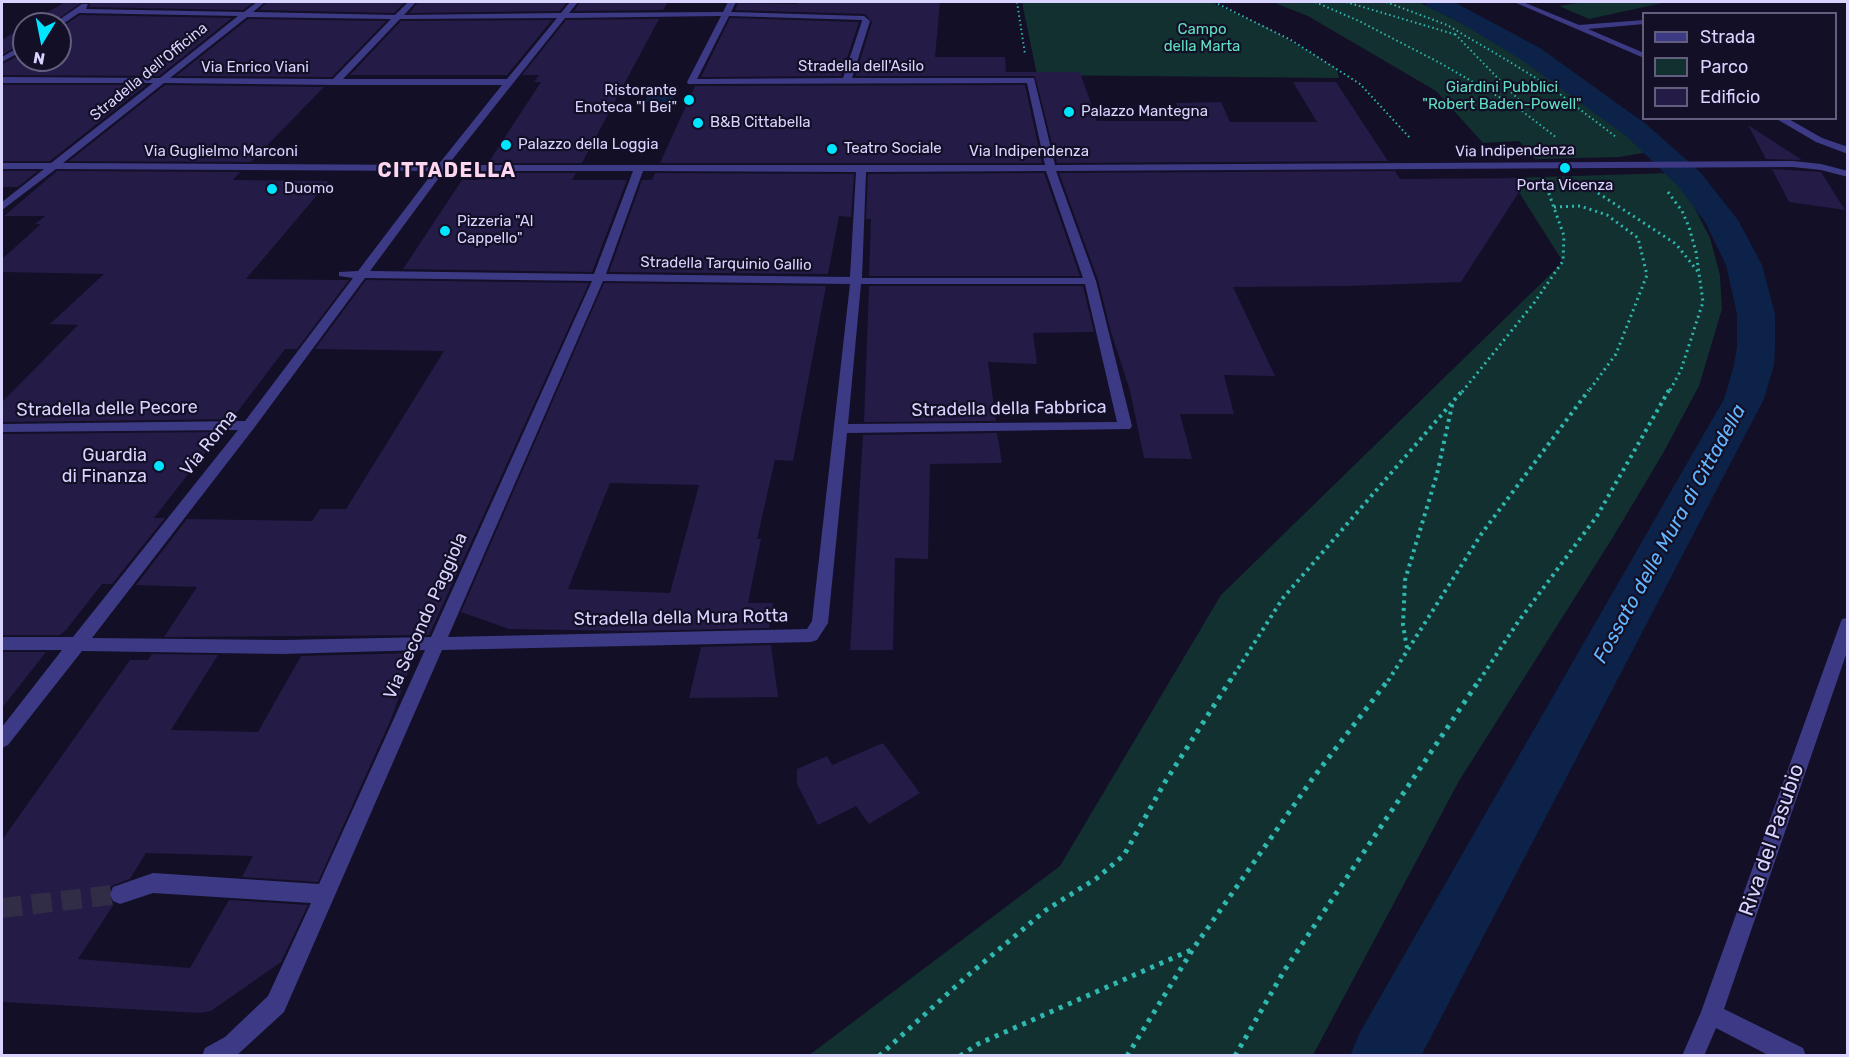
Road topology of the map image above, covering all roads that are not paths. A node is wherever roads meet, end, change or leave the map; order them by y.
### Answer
1 (93, 2) edge
2 (261, 2) edge
3 (412, 2) edge
4 (574, 2) edge
5 (732, 2) edge
6 (1518, 2) edge
7 (77, 11) junction
8 (72, 14) edge
9 (724, 14) junction
10 (244, 15) junction
11 (565, 15) junction
12 (396, 17) junction
13 (1642, 22) edge
14 (1577, 27) junction
15 (1642, 55) edge
16 (847, 79) junction
17 (2, 80) edge
18 (1027, 80) joint
19 (162, 81) junction
20 (335, 82) junction
21 (508, 82) junction
22 (1783, 120) edge
23 (1848, 151) edge
24 (2, 166) edge
25 (55, 166) junction
26 (441, 166) junction
27 (639, 167) junction
28 (1050, 167) junction
29 (861, 169) junction
30 (1848, 174) edge
31 (2, 207) edge
32 (343, 274) dead end
33 (361, 274) junction
34 (599, 277) junction
35 (856, 281) junction
36 (1090, 281) junction
37 (249, 425) junction
38 (2, 428) edge
39 (840, 429) junction
40 (1848, 624) edge
41 (436, 642) junction
42 (2, 643) edge
43 (80, 643) junction
44 (2, 740) edge
45 (120, 894) tunnel mouth
46 (325, 894) junction
47 (1711, 1014) junction
48 (213, 1056) edge
49 (1693, 1056) edge
50 (1796, 1056) edge

1 - 7 street
2 - 10 street, Stradella dell'Officina
3 - 12 street
4 - 11 street, Via Roma
5 - 9 street
6 - 14 street
7 - 8 street
7 - 10 street
9 - 11 street
9 - 16 street
9 - 16 street, Stradella dell'Asilo
10 - 12 street
10 - 19 street, Stradella dell'Officina
11 - 12 street
11 - 21 street, Via Roma
12 - 20 street
13 - 14 street
14 - 15 street
16 - 18 street, Stradella dell'Asilo
17 - 19 street, Via Enrico Viani
18 - 28 street, Stradella della Fabbrica
19 - 20 street, Via Enrico Viani
19 - 25 street, Stradella dell'Officina
20 - 21 street, Via Enrico Viani
21 - 26 street, Via Roma
22 - 23 street
24 - 25 street, Via Guglielmo Marconi
25 - 26 street, Via Guglielmo Marconi
25 - 31 street, Stradella dell'Officina
26 - 27 street, Via Indipendenza
26 - 33 street, Via Roma
27 - 29 street, Via Indipendenza
27 - 34 street, Via Secondo Paggiola
28 - 29 street, Via Indipendenza
28 - 30 street, Via Indipendenza
28 - 36 street, Stradella della Fabbrica
29 - 35 street, Stradella della Mura Rotta
32 - 33 street, Stradella Tarquinio Gallio
33 - 34 street, Stradella Tarquinio Gallio
33 - 37 street, Via Roma
34 - 35 street, Stradella Tarquinio Gallio
34 - 41 street, Via Secondo Paggiola
35 - 36 street, Stradella Tarquinio Gallio
35 - 39 street, Stradella della Mura Rotta
36 - 39 street, Stradella della Fabbrica
37 - 38 street, Stradella delle Pecore
37 - 43 street, Via Roma
39 - 41 street, Stradella della Mura Rotta
40 - 47 street, Riva del Pasubio
41 - 43 street, Stradella della Mura Rotta
41 - 46 street, Via Secondo Paggiola
42 - 43 street, Stradella della Mura Rotta
43 - 44 street, Via Roma
45 - 46 street
46 - 48 street, Via Secondo Paggiola
47 - 49 street, Riva del Pasubio
47 - 50 street

